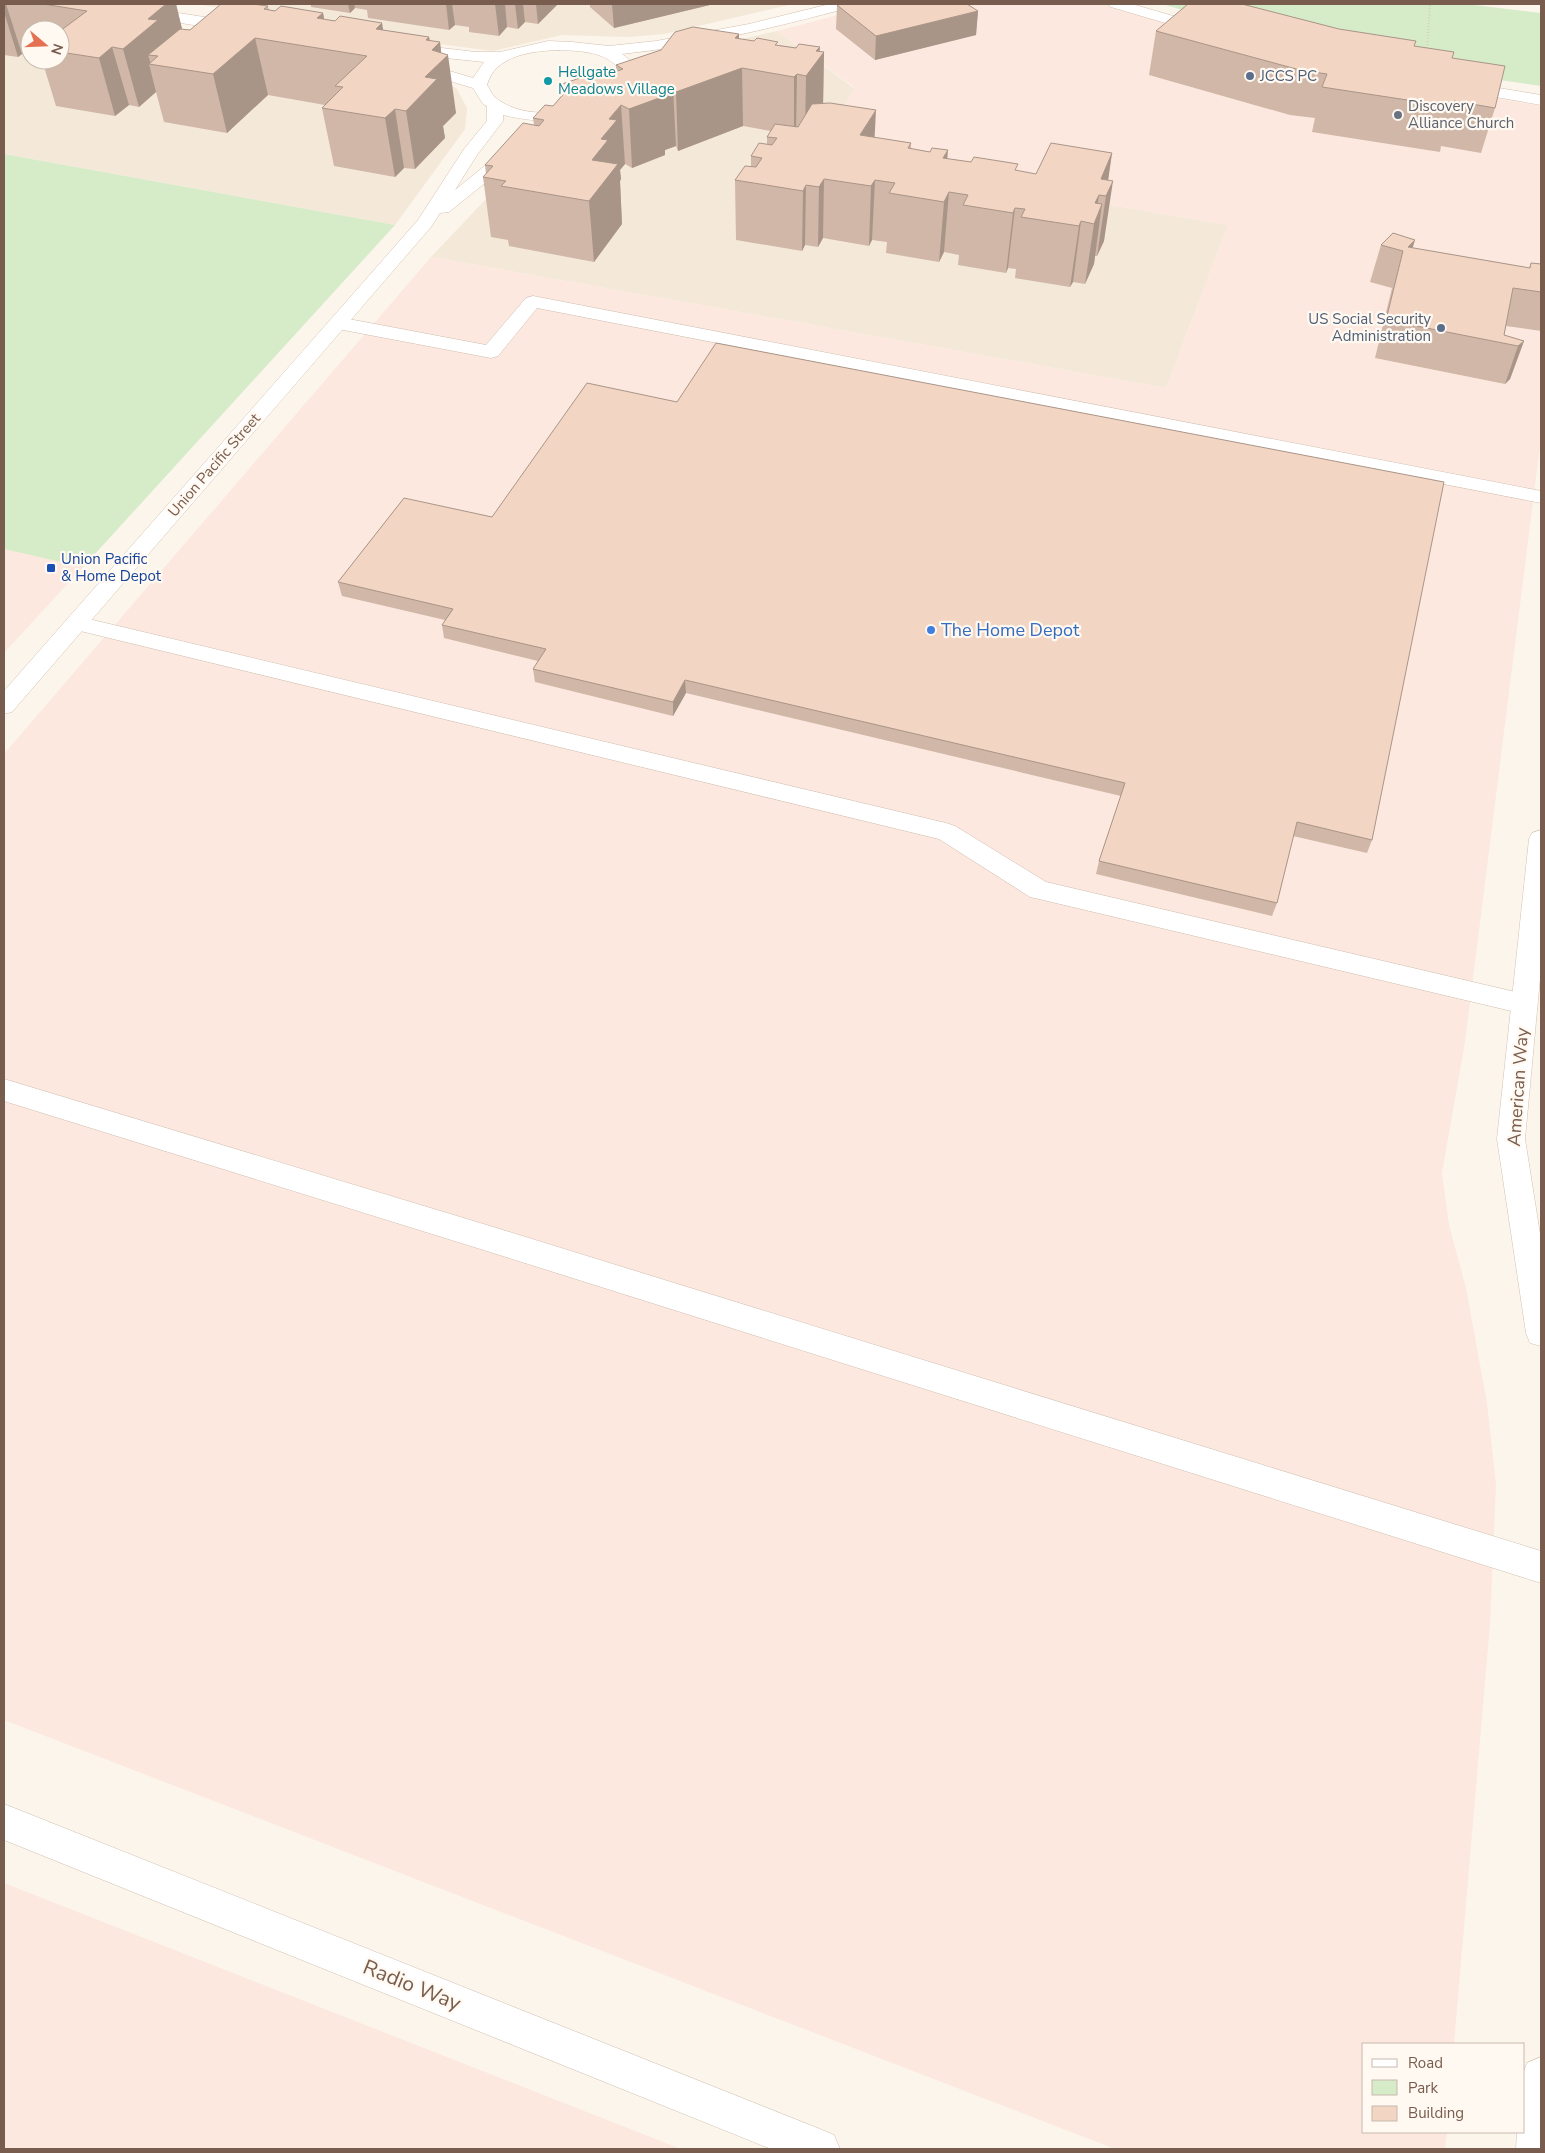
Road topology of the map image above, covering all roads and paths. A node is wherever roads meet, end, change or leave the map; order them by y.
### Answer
1 (95, 4) edge
2 (847, 4) edge
3 (1116, 4) edge
4 (1142, 4) edge
5 (1430, 4) edge
6 (1170, 20) junction
7 (748, 29) junction
8 (248, 30) edge
9 (1218, 34) edge
10 (392, 48) edge
11 (594, 49) junction
12 (1427, 54) edge
13 (681, 56) edge
14 (505, 57) junction
15 (405, 64) edge
16 (648, 69) edge
17 (632, 82) junction
18 (1449, 84) edge
19 (479, 85) junction
20 (1541, 100) edge
21 (495, 105) junction
22 (564, 116) junction
23 (425, 224) junction
24 (338, 323) junction
25 (1541, 497) edge
26 (76, 623) junction
27 (4, 706) edge
28 (1541, 839) edge
29 (1534, 975) edge
30 (1524, 1004) junction
31 (4, 1090) edge
32 (1541, 1333) edge
33 (1541, 1567) edge
34 (4, 1822) edge
35 (1541, 2077) edge
36 (820, 2149) edge
37 (1536, 2149) edge

1 - 8 street
2 - 7 street
3 - 6 street
4 - 6 street
5 - 12 path
6 - 9 street
7 - 11 street
7 - 13 street
10 - 14 street
11 - 14 street
11 - 17 street
14 - 19 street
15 - 19 street
16 - 17 street
17 - 22 street
18 - 20 street
19 - 21 street
21 - 22 street
21 - 23 street, Union Pacific Street
22 - 23 street, Union Pacific Street
23 - 24 street, Union Pacific Street
24 - 25 street
24 - 26 street, Union Pacific Street
26 - 27 street, Union Pacific Street
26 - 30 street
28 - 29 street, American Way
29 - 30 street, American Way
30 - 32 street, American Way
31 - 33 street
34 - 36 street, Radio Way
35 - 37 street

